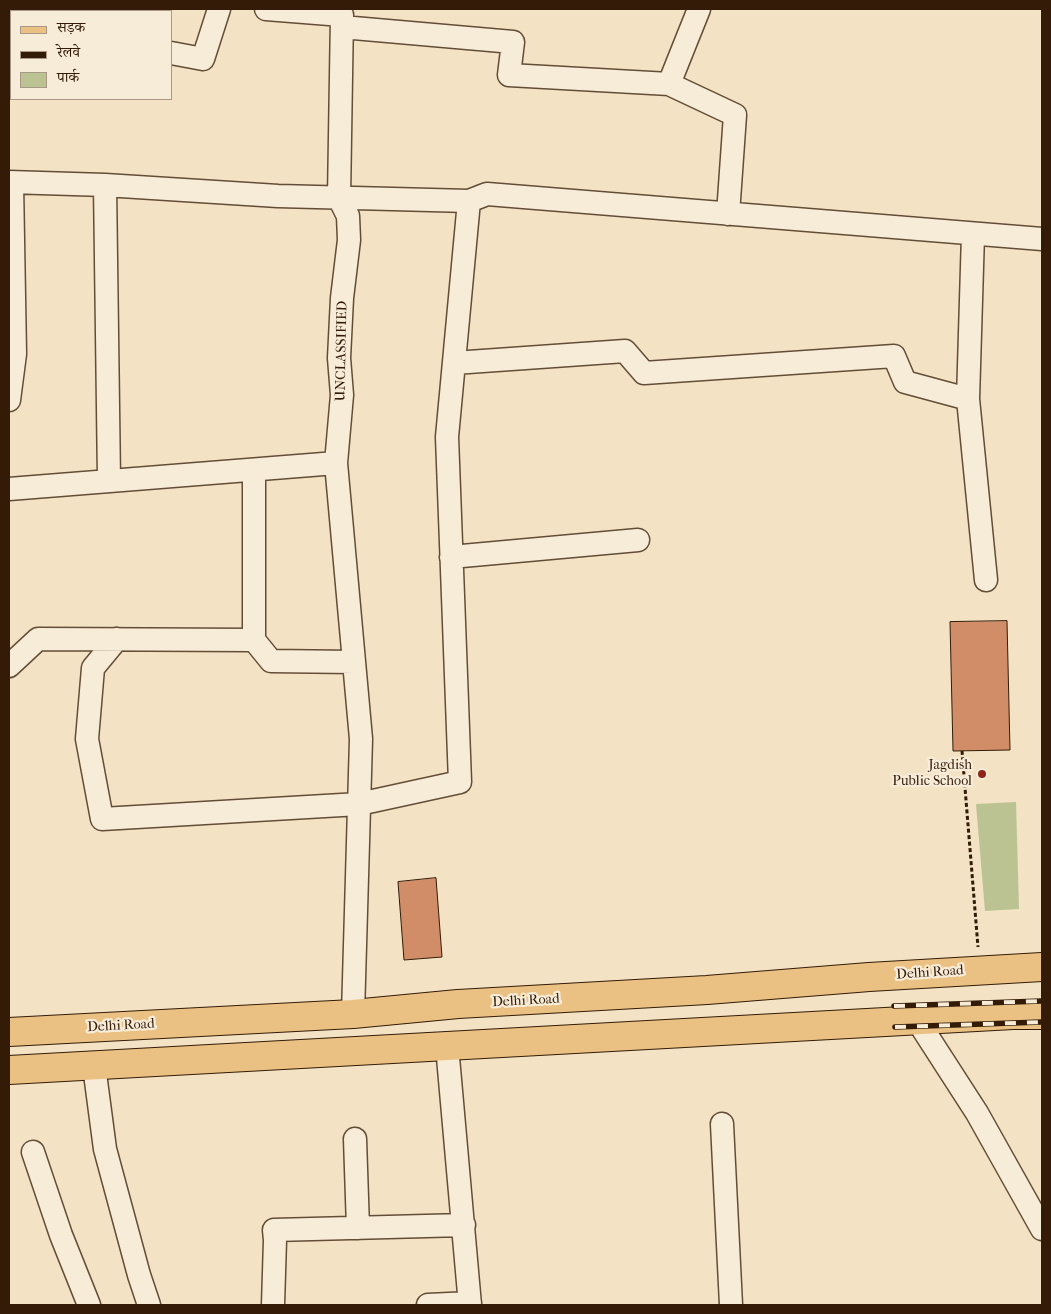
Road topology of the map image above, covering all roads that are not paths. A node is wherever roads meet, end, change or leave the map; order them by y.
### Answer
1 (219, 9) edge
2 (266, 9) edge
3 (699, 9) edge
4 (292, 10) edge
5 (342, 27) junction
6 (172, 53) edge
7 (669, 84) junction
8 (11, 182) edge
9 (105, 185) junction
10 (339, 198) junction
11 (469, 201) junction
12 (728, 214) junction
13 (973, 234) junction
14 (1042, 239) edge
15 (454, 363) junction
16 (968, 399) junction
17 (9, 400) edge
18 (336, 463) junction
19 (254, 470) junction
20 (109, 481) junction
21 (9, 489) edge
22 (638, 540) dead end
23 (451, 557) junction
24 (986, 580) dead end
25 (117, 639) junction
26 (254, 640) junction
27 (354, 662) junction
28 (9, 666) edge
29 (359, 804) junction
30 (1042, 967) edge
31 (707, 990) junction
32 (353, 1014) junction
33 (1042, 1015) edge
34 (917, 1020) junction
35 (705, 1031) junction
36 (9, 1032) edge
37 (447, 1046) junction
38 (94, 1066) junction
39 (9, 1070) edge
40 (722, 1124) dead end
41 (355, 1139) dead end
42 (33, 1152) dead end
43 (464, 1225) junction
44 (358, 1228) junction
45 (1042, 1229) edge
46 (470, 1304) edge
47 (89, 1305) edge
48 (149, 1305) edge
49 (273, 1305) edge
50 (428, 1305) edge
51 (731, 1305) edge

1 - 6 street
2 - 4 street
3 - 7 street
4 - 5 street
5 - 7 street
5 - 10 street
7 - 12 street
8 - 9 street
8 - 17 street
9 - 10 street
9 - 20 street
10 - 11 street
10 - 18 street, UNCLASSIFIED
11 - 12 street
11 - 15 street
12 - 13 street
13 - 14 street
13 - 16 street
15 - 16 street
15 - 23 street
16 - 24 street
18 - 19 street
18 - 27 street, UNCLASSIFIED
19 - 20 street
19 - 26 street
20 - 21 street
22 - 23 street
23 - 29 street
25 - 26 street
25 - 28 street
25 - 29 street
26 - 27 street
27 - 29 street, UNCLASSIFIED
29 - 32 street, UNCLASSIFIED
30 - 31 main road, Delhi Road
31 - 32 main road, Delhi Road
31 - 35 main road
32 - 36 main road, Delhi Road
33 - 34 main road
34 - 35 main road
34 - 45 street
35 - 37 main road
37 - 38 main road
37 - 43 street
38 - 39 main road
38 - 48 street
40 - 51 street
41 - 44 street
42 - 47 street
43 - 44 street
43 - 46 street
44 - 49 street
46 - 50 street

